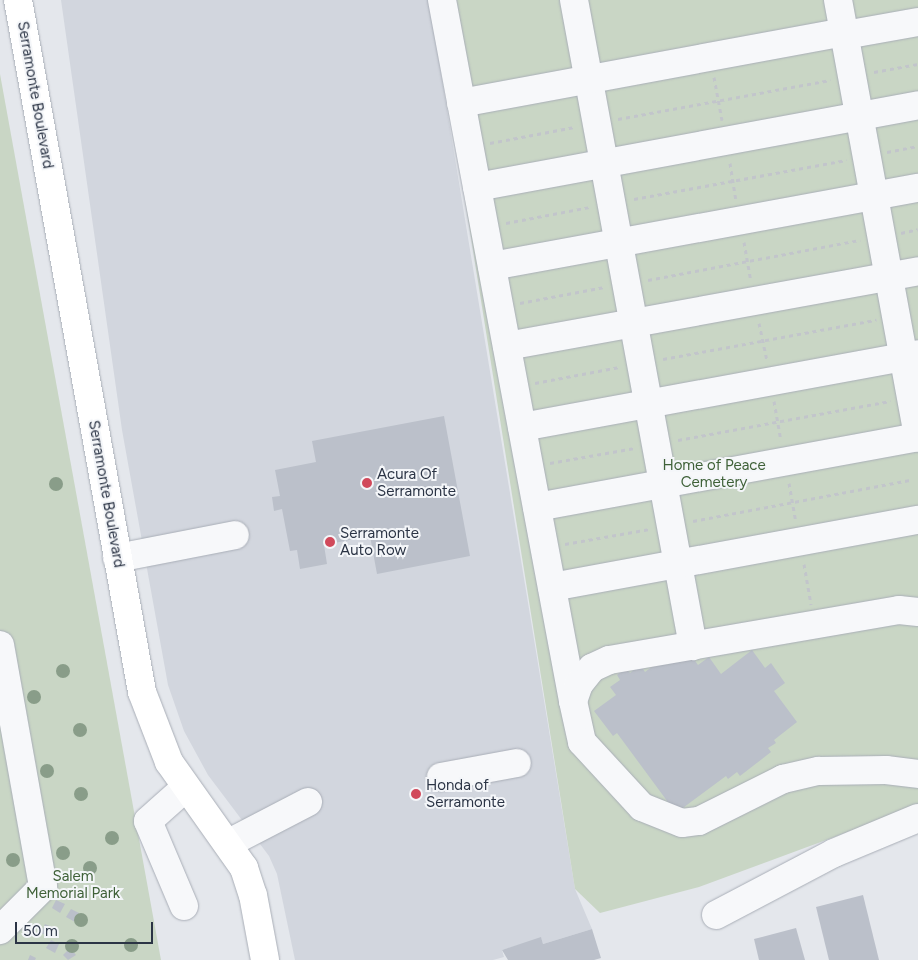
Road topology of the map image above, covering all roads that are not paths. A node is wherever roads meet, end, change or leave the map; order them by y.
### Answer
1 (18, 0) edge
2 (442, 0) edge
3 (574, 0) edge
4 (838, 0) edge
5 (918, 22) edge
6 (844, 34) junction
7 (588, 79) junction
8 (461, 103) junction
9 (918, 105) edge
10 (859, 115) junction
11 (603, 163) junction
12 (477, 187) junction
13 (918, 188) edge
14 (874, 196) junction
15 (618, 243) junction
16 (492, 266) junction
17 (918, 271) edge
18 (888, 276) junction
19 (632, 323) junction
20 (507, 346) junction
21 (911, 355) edge
22 (647, 404) junction
23 (522, 427) junction
24 (918, 438) edge
25 (663, 484) junction
26 (537, 507) junction
27 (918, 520) edge
28 (235, 535) dead end
29 (117, 558) junction
30 (678, 564) junction
31 (552, 587) junction
32 (918, 612) edge
33 (0, 645) edge
34 (693, 646) junction
35 (573, 700) junction
36 (517, 762) dead end
37 (918, 774) edge
38 (441, 777) dead end
39 (185, 788) junction
40 (308, 802) dead end
41 (918, 818) edge
42 (229, 843) junction
43 (184, 906) dead end
44 (716, 915) dead end
45 (0, 930) edge
46 (265, 960) edge

1 - 29 main road, Serramonte Boulevard
2 - 8 lane
3 - 7 lane
4 - 6 lane
5 - 6 lane
6 - 7 lane
6 - 10 lane
7 - 8 lane
7 - 11 lane
8 - 12 lane
9 - 10 lane
10 - 11 lane
10 - 14 lane
11 - 12 lane
11 - 15 lane
12 - 16 lane
13 - 14 lane
14 - 15 lane
14 - 18 lane
15 - 16 lane
15 - 19 lane
16 - 20 lane
17 - 18 lane
18 - 19 lane
18 - 21 lane
19 - 20 lane
19 - 22 lane
20 - 23 lane
21 - 22 lane
21 - 24 lane
22 - 23 lane
22 - 25 lane
23 - 26 lane
24 - 25 lane
25 - 26 lane
25 - 30 lane
26 - 31 lane
27 - 30 lane
28 - 29 lane
29 - 39 main road, Serramonte Boulevard
30 - 31 lane
30 - 34 lane
31 - 35 lane
32 - 34 lane
33 - 45 lane
34 - 35 lane
35 - 37 lane
36 - 38 lane
39 - 42 main road, Serramonte Boulevard
39 - 43 lane
40 - 42 lane
41 - 44 lane
42 - 46 main road, Serramonte Boulevard

